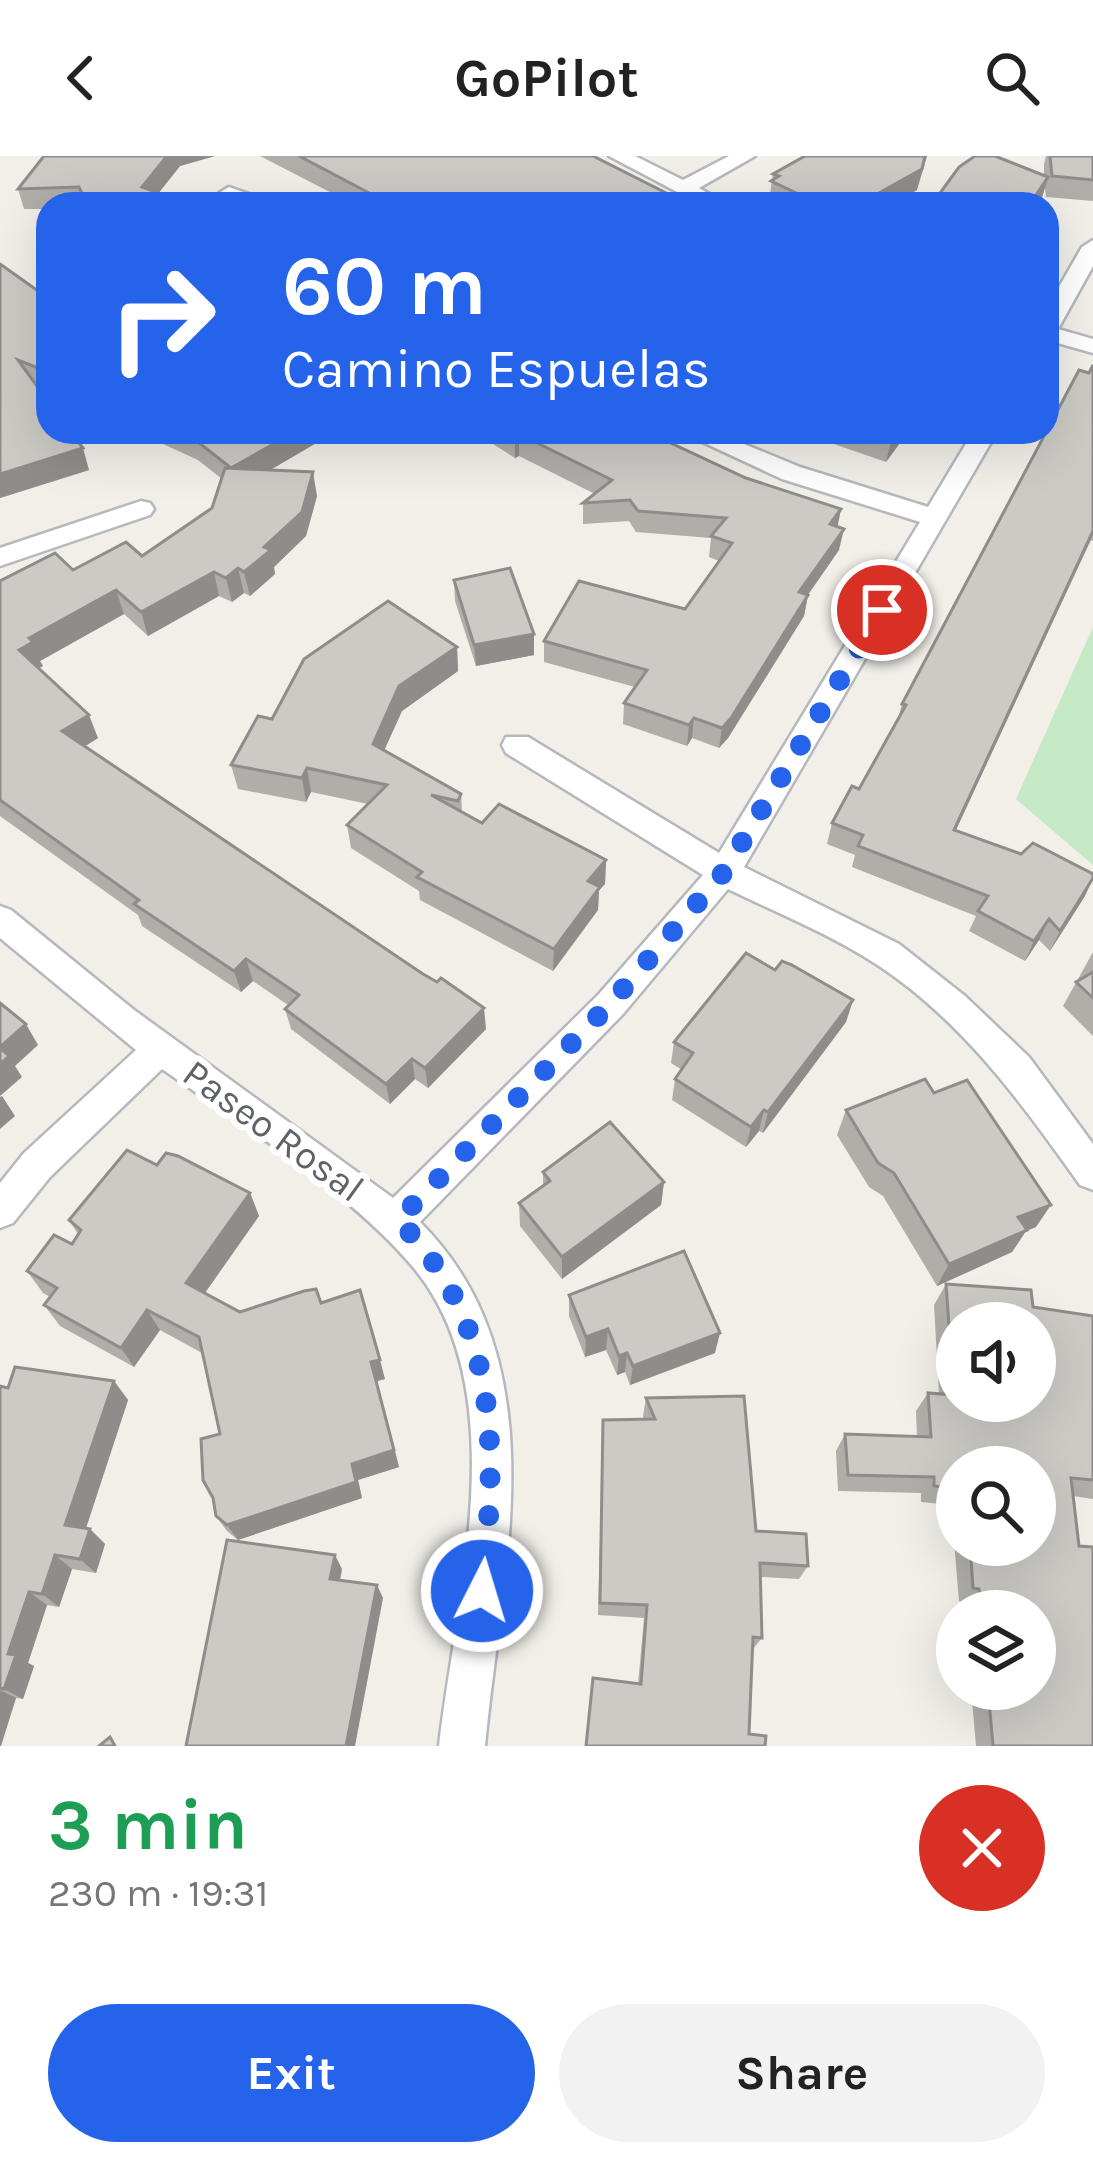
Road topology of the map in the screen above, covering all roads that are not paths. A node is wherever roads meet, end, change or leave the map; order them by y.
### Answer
1 (619, 156) edge
2 (745, 156) edge
3 (683, 188) junction
4 (691, 192) edge
5 (1093, 248) edge
6 (1059, 309) edge
7 (1059, 334) edge
8 (1093, 346) edge
9 (722, 444) edge
10 (979, 444) edge
11 (141, 509) dead end
12 (934, 518) junction
13 (0, 557) edge
14 (517, 745) dead end
15 (724, 872) junction
16 (0, 919) edge
17 (160, 1048) junction
18 (1093, 1173) edge
19 (0, 1211) edge
20 (398, 1220) junction
21 (462, 1746) edge

1 - 3 street
2 - 3 street
3 - 4 street
5 - 6 street
7 - 8 street
9 - 12 street
10 - 12 street
11 - 13 street
12 - 15 street
14 - 15 street
15 - 18 street
15 - 20 street
16 - 17 street, Paseo Rosal
17 - 19 street
17 - 20 street, Paseo Rosal
20 - 21 street, Paseo Rosal

